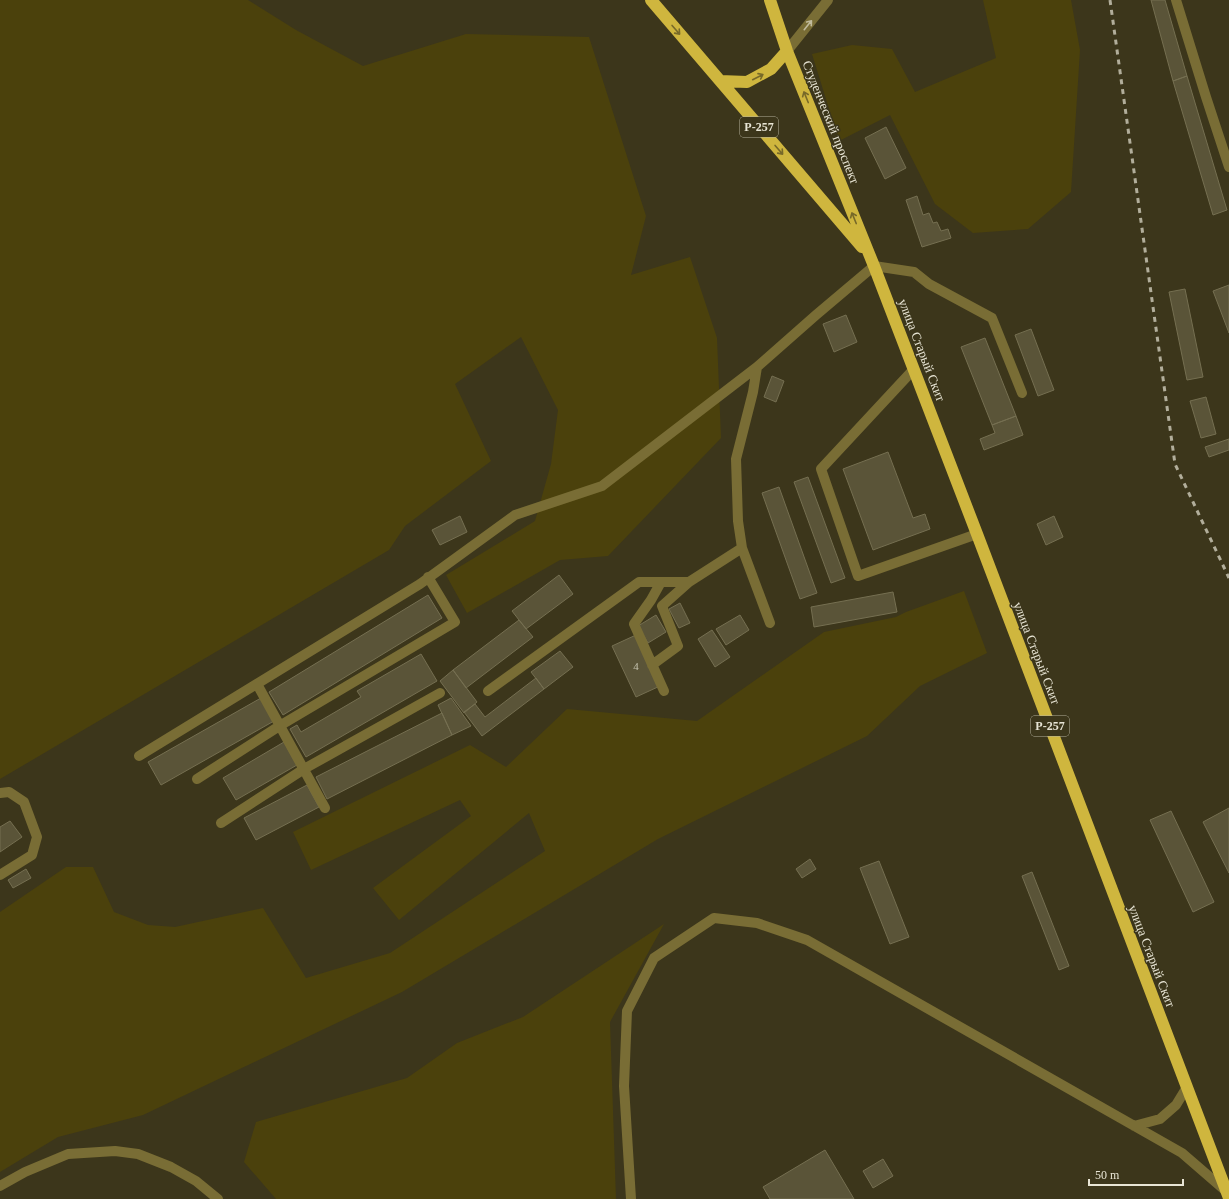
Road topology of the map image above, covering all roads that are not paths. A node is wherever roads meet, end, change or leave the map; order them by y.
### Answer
1 (651, 0) edge
2 (770, 0) edge
3 (828, 0) edge
4 (1176, 0) edge
5 (787, 51) junction
6 (720, 81) junction
7 (1229, 167) edge
8 (868, 254) junction
9 (874, 266) junction
10 (757, 367) junction
11 (914, 369) junction
12 (1022, 393) dead end
13 (977, 534) junction
14 (742, 548) junction
15 (428, 577) junction
16 (661, 582) junction
17 (689, 582) junction
18 (770, 623) dead end
19 (652, 665) junction
20 (257, 684) junction
21 (488, 691) dead end
22 (664, 691) dead end
23 (440, 693) dead end
24 (281, 725) junction
25 (139, 756) dead end
26 (304, 769) junction
27 (197, 779) dead end
28 (0, 793) edge
29 (325, 808) dead end
30 (221, 824) dead end
31 (0, 875) edge
32 (1187, 1088) junction
33 (1134, 1126) junction
34 (0, 1186) edge
35 (1228, 1195) edge
36 (218, 1199) edge
37 (631, 1199) edge

1 -> 6 highway, Р-257
2 - 5 highway, Студенческий проспект / Р-257
5 -> 3 street
4 - 7 street
6 -> 5 highway
8 -> 5 highway, Студенческий проспект / Р-257
6 -> 8 highway, Р-257
8 - 9 highway, улица Старый Скит / Р-257
9 - 10 street
9 - 11 highway, улица Старый Скит / Р-257
9 - 12 street
10 - 14 street
10 - 15 street
11 - 13 highway, улица Старый Скит / Р-257
11 - 13 street
13 - 32 highway, улица Старый Скит / Р-257
14 - 17 street
14 - 18 street
15 - 20 street
15 - 24 street
16 - 17 street
16 - 19 street
16 - 21 street
17 - 19 street
19 - 22 street
20 - 24 street
20 - 25 street
23 - 26 street
24 - 26 street
24 - 27 street
26 - 29 street
26 - 30 street
28 - 31 street
32 - 33 street
32 - 35 highway, улица Старый Скит / Р-257
33 - 35 street
33 - 37 street
34 - 36 street

